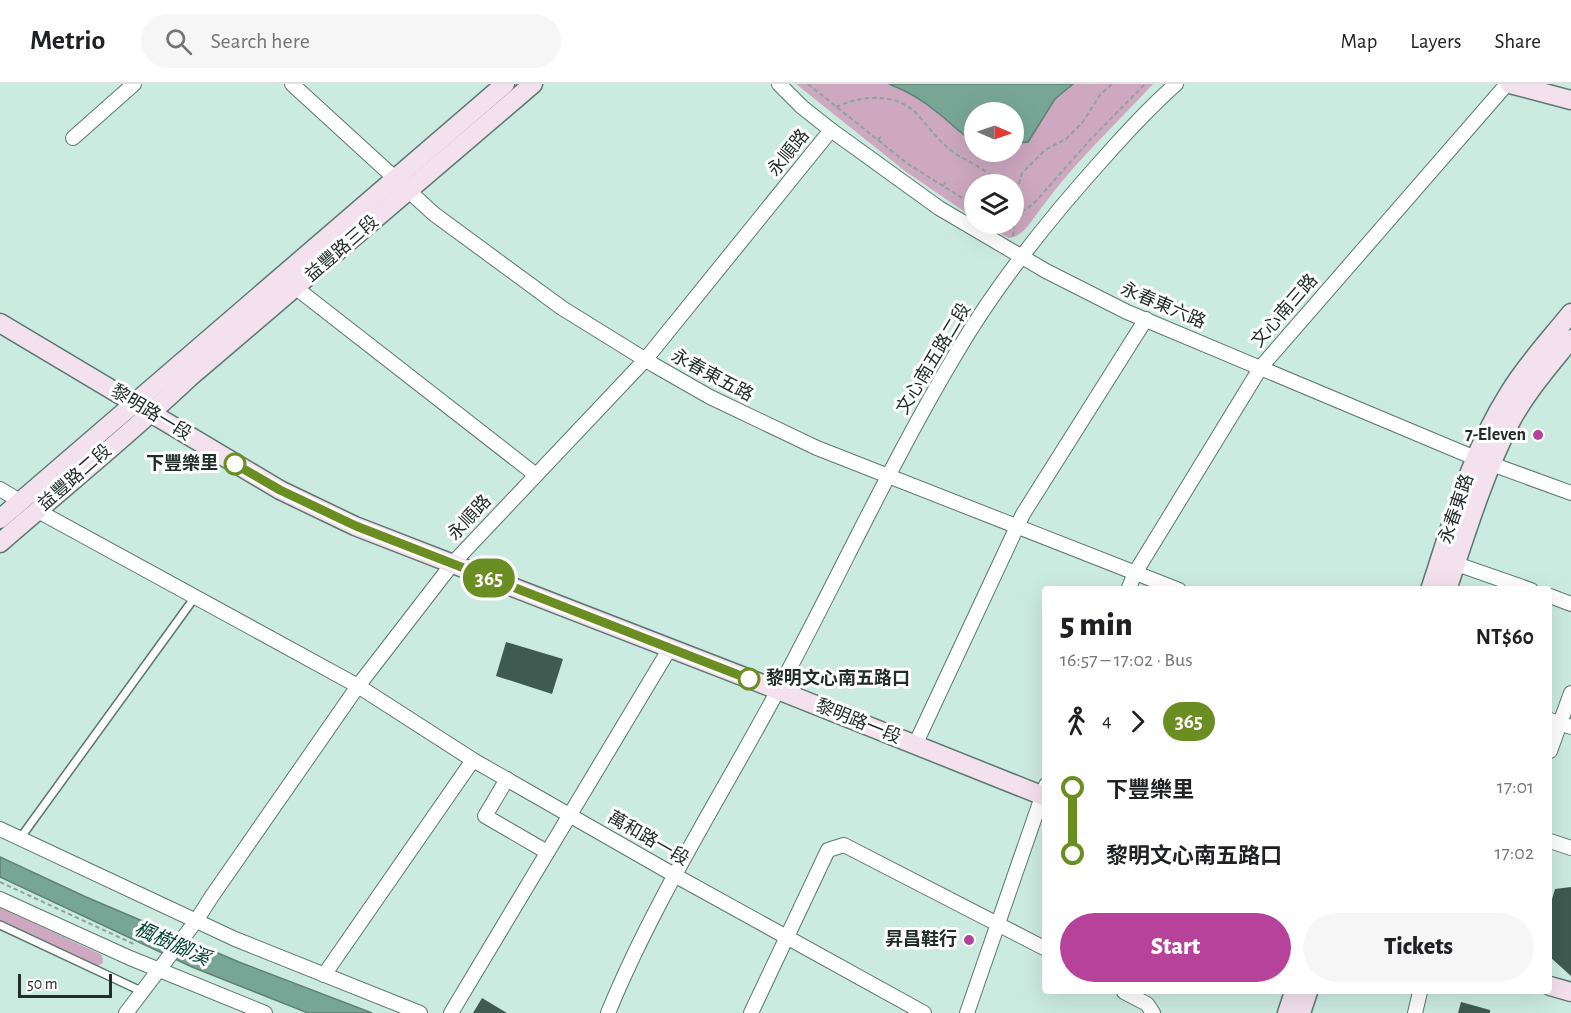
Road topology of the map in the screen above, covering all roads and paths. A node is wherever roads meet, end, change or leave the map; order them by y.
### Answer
1 (134, 84) edge
2 (292, 84) edge
3 (505, 84) edge
4 (533, 84) edge
5 (779, 84) edge
6 (808, 84) edge
7 (1112, 84) edge
8 (1145, 84) edge
9 (1176, 84) edge
10 (1508, 84) edge
11 (1571, 100) edge
12 (836, 107) junction
13 (854, 122) junction
14 (849, 128) dead end
15 (831, 130) junction
16 (883, 134) dead end
17 (73, 138) dead end
18 (878, 140) junction
19 (988, 174) edge
20 (1022, 174) edge
21 (396, 178) junction
22 (947, 180) dead end
23 (943, 186) junction
24 (409, 191) junction
25 (964, 199) edge
26 (1024, 209) edge
27 (1012, 234) edge
28 (1012, 237) dead end
29 (1022, 257) junction
30 (296, 288) junction
31 (1571, 313) edge
32 (1146, 319) junction
33 (0, 323) edge
34 (1568, 348) edge
35 (645, 360) junction
36 (1261, 367) junction
37 (135, 405) junction
38 (152, 414) junction
39 (1483, 461) junction
40 (536, 475) junction
41 (888, 475) junction
42 (0, 489) edge
43 (1571, 493) edge
44 (20, 501) junction
45 (38, 511) junction
46 (0, 519) edge
47 (1018, 525) junction
48 (0, 543) edge
49 (1448, 561) junction
50 (453, 563) junction
51 (1135, 573) junction
52 (1130, 586) edge
53 (1169, 586) edge
54 (1432, 586) edge
55 (1447, 586) edge
56 (1519, 586) edge
57 (195, 597) junction
58 (1552, 597) edge
59 (1571, 604) edge
60 (670, 648) junction
61 (358, 686) junction
62 (778, 690) junction
63 (1571, 693) edge
64 (1560, 724) edge
65 (915, 745) junction
66 (1552, 746) edge
67 (473, 760) junction
68 (507, 780) junction
69 (1042, 791) edge
70 (1042, 798) edge
71 (569, 814) junction
72 (0, 829) edge
73 (21, 837) junction
74 (1552, 842) edge
75 (1571, 848) edge
76 (547, 852) junction
77 (675, 876) junction
78 (0, 882) edge
79 (0, 899) edge
80 (196, 921) junction
81 (998, 924) junction
82 (0, 925) edge
83 (787, 936) junction
84 (138, 946) dead end
85 (1042, 948) edge
86 (158, 969) junction
87 (324, 975) junction
88 (1552, 987) edge
89 (141, 992) junction
90 (1571, 992) edge
91 (1128, 994) edge
92 (1293, 994) edge
93 (1307, 994) edge
94 (1419, 994) edge
95 (126, 1013) edge
96 (265, 1013) edge
97 (420, 1013) edge
98 (451, 1013) edge
99 (608, 1013) edge
100 (751, 1013) edge
101 (924, 1013) edge
102 (967, 1013) edge
103 (1153, 1013) edge
104 (1287, 1013) edge
105 (1301, 1013) edge
106 (1415, 1013) edge

1 - 17 street
2 - 21 street, 永春東五路
3 - 21 street, 益豐路三段
4 - 24 street, 益豐路三段
5 - 15 street, 永春東六路
6 - 12 path
7 - 20 path
8 - 26 path
9 - 29 street, 文心南五路二段
10 - 11 street
10 - 36 street, 文心南三路
12 - 13 path
12 - 19 path
13 - 14 path
13 - 18 path
15 - 29 street, 永春東六路
15 - 35 street, 永順路
16 - 18 path
18 - 23 path
21 - 24 street, 永春東五路
21 - 37 street, 益豐路三段
22 - 23 path
23 - 25 path
24 - 30 street, 益豐路三段
24 - 35 street, 永春東五路
27 - 28 path
29 - 32 street, 永春東六路
29 - 41 street, 文心南五路二段
30 - 38 street, 益豐路三段
30 - 40 street
31 - 39 street, 永春東路
32 - 36 street, 永春東六路
32 - 47 street
33 - 37 street, 黎明路一段
34 - 39 street, 永春東路
35 - 40 street, 永順路
35 - 41 street, 永春東五路
36 - 39 street, 永春東六路
36 - 51 street, 文心南三路
37 - 38 street, 黎明路一段
37 - 44 street, 益豐路二段
38 - 45 street, 益豐路二段
38 - 50 street, 黎明路一段
39 - 43 street, 永春東六路
39 - 49 street, 永春東路
40 - 50 street, 永順路
41 - 47 street, 永春東五路
41 - 62 street, 文心南五路二段
42 - 44 street
44 - 46 street, 益豐路二段
45 - 48 street, 益豐路二段
45 - 57 street, 萬和路一段
47 - 51 street, 永春東五路
47 - 65 street
49 - 54 street, 永春東路
49 - 55 street, 永春東路
49 - 56 street
50 - 60 street, 黎明路一段
50 - 61 street, 永順路
51 - 52 street, 文心南三路
51 - 53 street, 永春東五路
57 - 61 street, 萬和路一段
57 - 73 lane
58 - 59 street
60 - 62 street, 黎明路一段
60 - 71 street
61 - 67 street, 萬和路一段
61 - 80 street, 永順路
62 - 65 street, 黎明路一段
62 - 77 street, 文心南五路二段
63 - 64 street
64 - 66 street
65 - 69 street, 黎明路一段
67 - 68 street, 萬和路一段
67 - 87 street
68 - 71 street, 萬和路一段
68 - 76 street
70 - 81 street
71 - 76 street
71 - 77 street, 萬和路一段
72 - 73 street
73 - 80 street
74 - 75 street
76 - 98 street
77 - 83 street, 萬和路一段
77 - 99 street, 文心南五路二段
78 - 84 path
79 - 86 street
80 - 86 street, 永順路
80 - 87 street
81 - 83 street
81 - 85 street
81 - 102 street
82 - 89 lane
83 - 100 street
83 - 101 street, 萬和路一段
86 - 89 street, 永順路
86 - 96 street
87 - 97 street
88 - 90 street
89 - 95 street, 永順路
91 - 103 street
92 - 104 street
93 - 105 street
94 - 106 street

